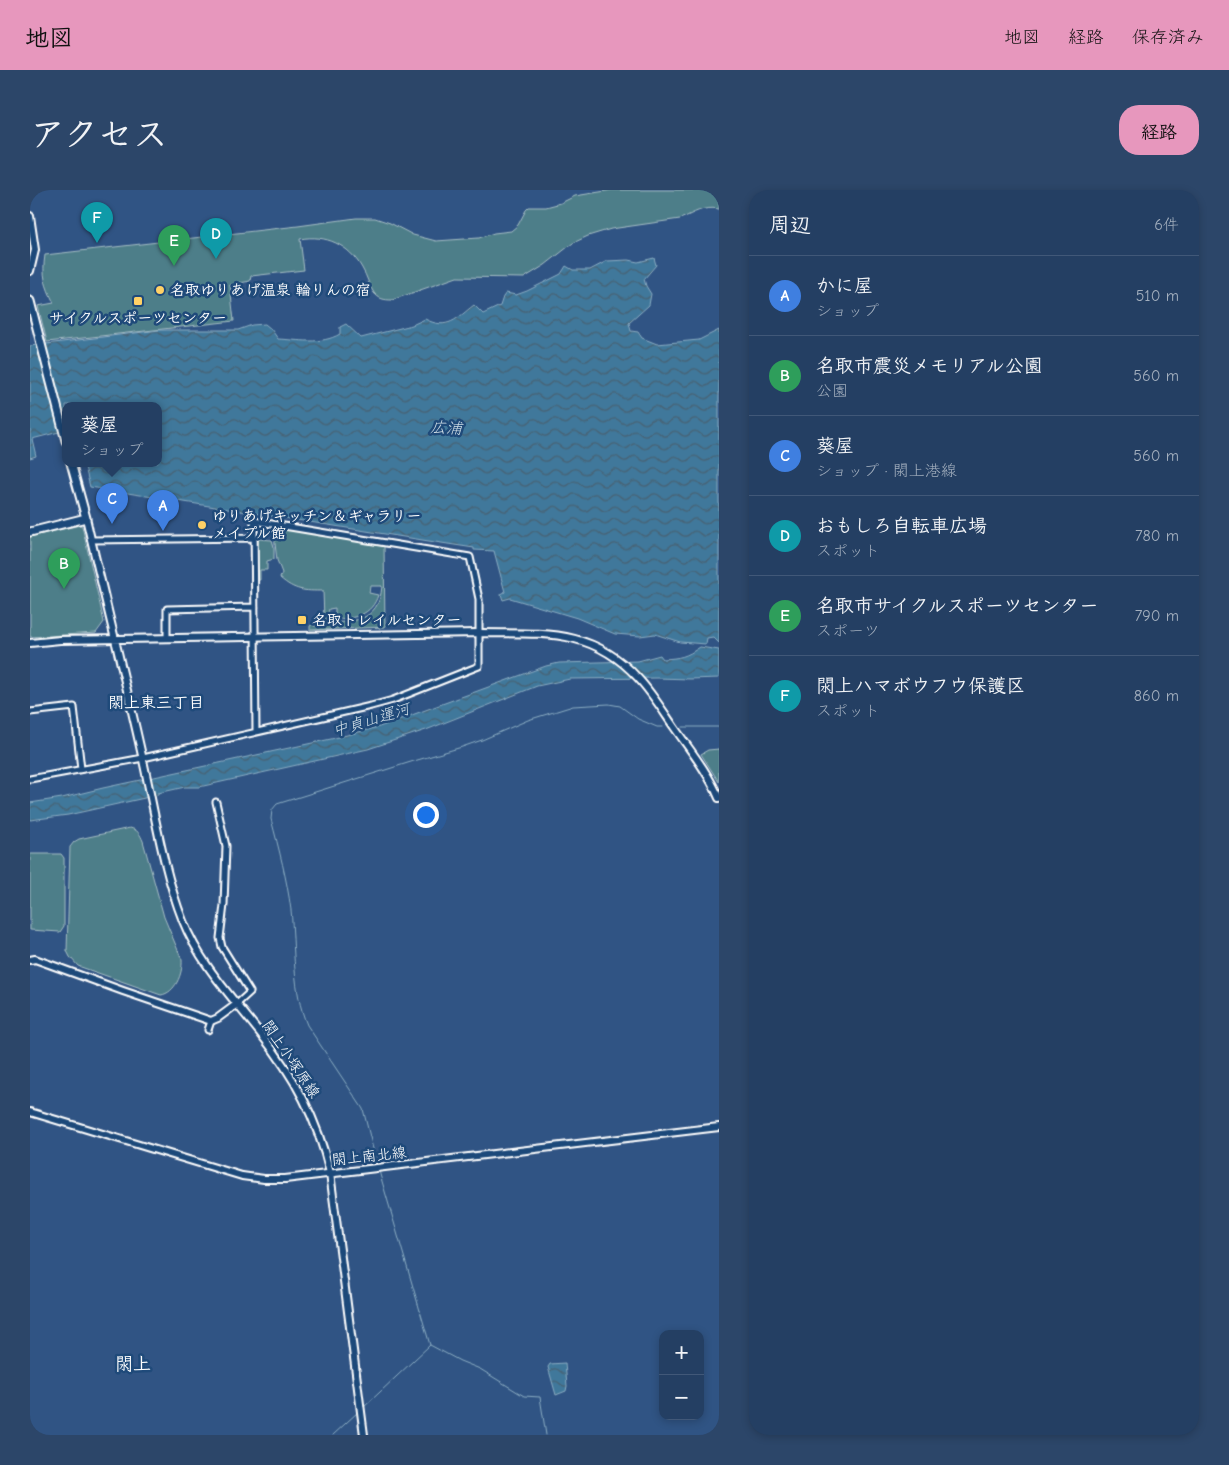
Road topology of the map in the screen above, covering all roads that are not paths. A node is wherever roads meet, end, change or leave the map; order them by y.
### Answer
1 (30, 216) edge
2 (30, 271) edge
3 (30, 301) edge
4 (62, 426) edge
5 (73, 467) edge
6 (86, 518) junction
7 (30, 532) edge
8 (254, 538) junction
9 (91, 540) junction
10 (255, 607) junction
11 (479, 633) junction
12 (255, 636) junction
13 (167, 638) junction
14 (115, 640) junction
15 (30, 643) edge
16 (30, 712) edge
17 (256, 732) junction
18 (143, 758) junction
19 (81, 770) junction
20 (30, 779) edge
21 (719, 798) edge
22 (216, 802) dead end
23 (30, 960) edge
24 (237, 1004) junction
25 (211, 1020) junction
26 (208, 1030) dead end
27 (30, 1112) edge
28 (719, 1127) edge
29 (330, 1173) junction
30 (364, 1435) edge

1 - 2 street
3 - 4 main road
5 - 6 main road
6 - 7 main road
6 - 9 street
8 - 9 street
8 - 10 street
8 - 11 street
9 - 14 street
10 - 12 street
10 - 13 street
11 - 12 street
11 - 17 street
11 - 21 street
12 - 13 street
12 - 17 street
13 - 14 street
14 - 15 street
14 - 18 street
16 - 19 street
17 - 18 street
18 - 19 street
18 - 24 street, 閖上小塚原線
19 - 20 street
22 - 24 street
23 - 25 street
24 - 25 street
24 - 29 street, 閖上小塚原線
25 - 26 street
27 - 29 street, 閖上南北線
28 - 29 street, 閖上南北線
29 - 30 street, 閖上小塚原線

